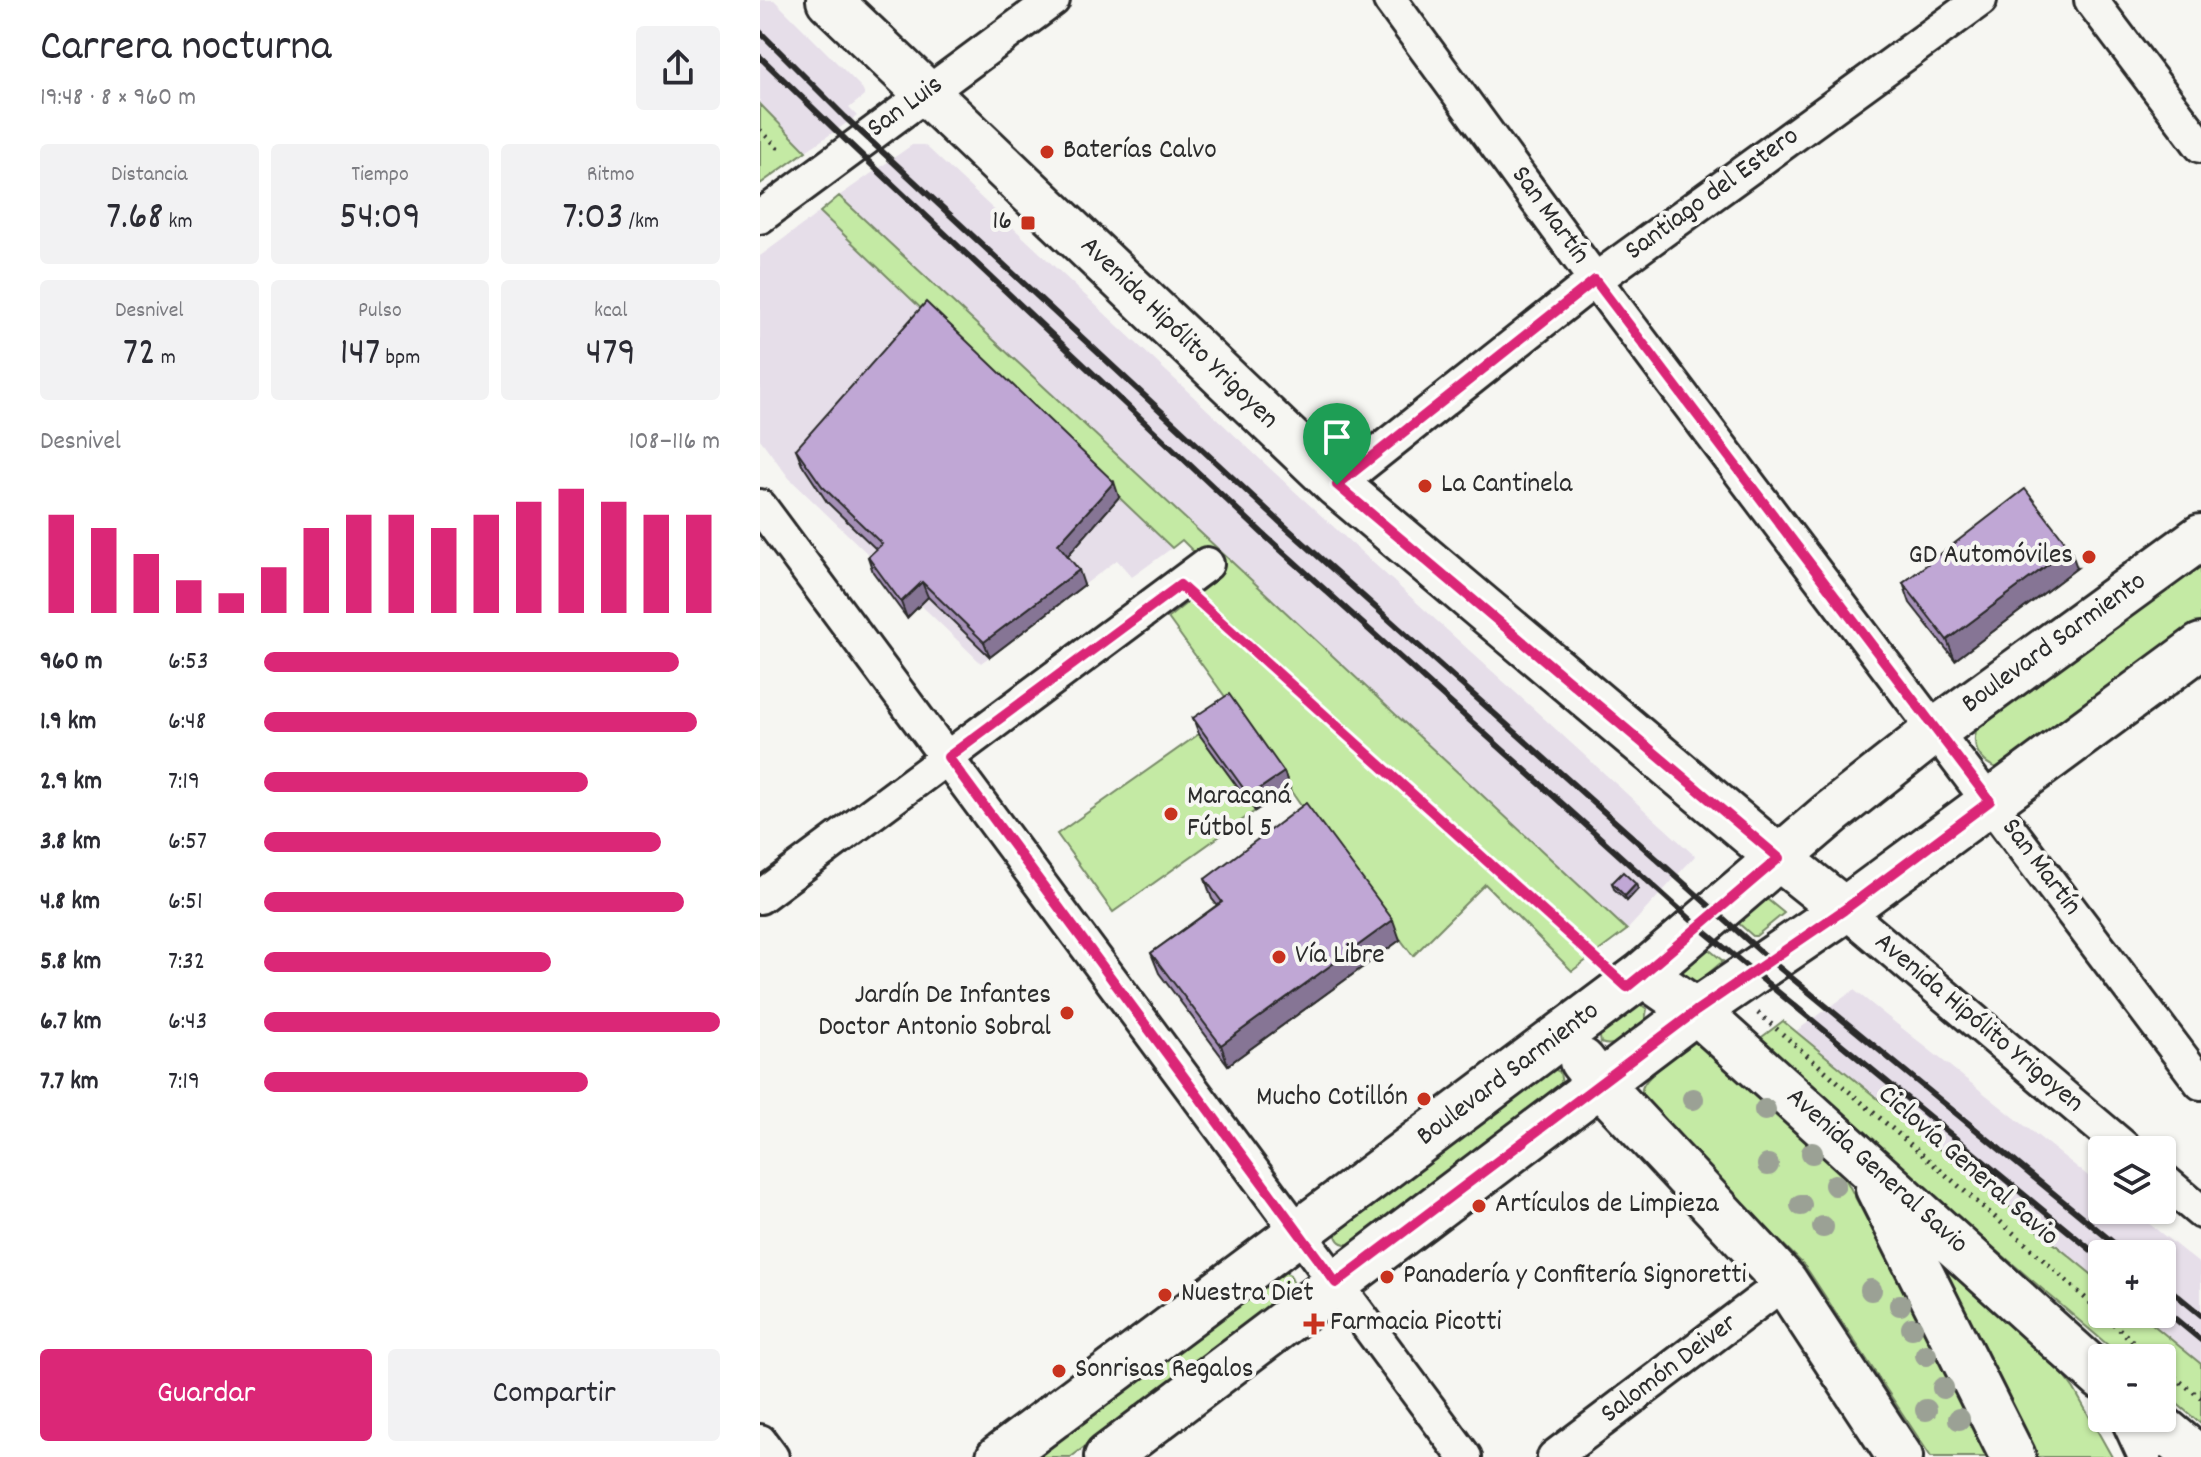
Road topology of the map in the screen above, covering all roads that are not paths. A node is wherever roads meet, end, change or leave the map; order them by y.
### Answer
1 (829, 0) edge
2 (1053, 0) edge
3 (1390, 0) edge
4 (1980, 0) edge
5 (2091, 0) edge
6 (926, 94) junction
7 (2201, 146) edge
8 (760, 217) edge
9 (1595, 280) junction
10 (1337, 485) junction
11 (760, 506) edge
12 (2201, 537) edge
13 (1207, 564) dead end
14 (2201, 646) edge
15 (1936, 730) junction
16 (948, 757) junction
17 (1990, 801) junction
18 (1779, 858) junction
19 (760, 897) edge
20 (1844, 910) junction
21 (1635, 980) junction
22 (1696, 1011) junction
23 (1562, 1036) junction
24 (2201, 1083) edge
25 (1601, 1085) junction
26 (2110, 1136) edge
27 (1864, 1162) junction
28 (2176, 1191) edge
29 (2201, 1212) edge
30 (1298, 1233) junction
31 (1785, 1282) junction
32 (1336, 1283) junction
33 (2088, 1365) edge
34 (2133, 1432) edge
35 (2167, 1432) edge
36 (760, 1441) edge
37 (772, 1457) edge
38 (999, 1457) edge
39 (1107, 1457) edge
40 (1465, 1457) edge
41 (1554, 1457) edge
42 (1900, 1457) edge
43 (2013, 1457) edge
44 (2145, 1457) edge
45 (2197, 1457) edge

1 - 6 main road, Avenida Hipólito Yrigoyen
2 - 6 street, San Luis
3 - 9 street, San Martín
4 - 9 street, Santiago del Estero
5 - 7 street
6 - 8 street, San Luis
6 - 10 main road, Avenida Hipólito Yrigoyen
9 - 10 street, Santiago del Estero
9 - 15 street, San Martín
10 - 18 main road, Avenida Hipólito Yrigoyen
11 - 16 street
12 - 15 main road, Boulevard Sarmiento
13 - 16 street
14 - 17 main road
15 - 17 street, San Martín
15 - 18 main road, Boulevard Sarmiento
16 - 19 street
16 - 30 street
17 - 20 main road
17 - 24 street, San Martín
18 - 20 main road, Avenida Hipólito Yrigoyen
18 - 21 main road, Boulevard Sarmiento
20 - 22 main road
20 - 26 street, Avenida Hipólito Yrigoyen
21 - 22 main road, Avenida General Savio
21 - 23 main road, Boulevard Sarmiento
22 - 25 main road
22 - 27 main road, Avenida General Savio
23 - 25 main road
23 - 30 main road, Boulevard Sarmiento
25 - 31 main road
25 - 32 main road
27 - 33 main road, Avenida General Savio
27 - 43 main road
28 - 29 street
30 - 32 street
30 - 38 main road, Boulevard Sarmiento
31 - 41 street, Salomón Deiver
31 - 42 main road
32 - 39 main road
32 - 40 street
34 - 44 street
35 - 45 main road
36 - 37 street

